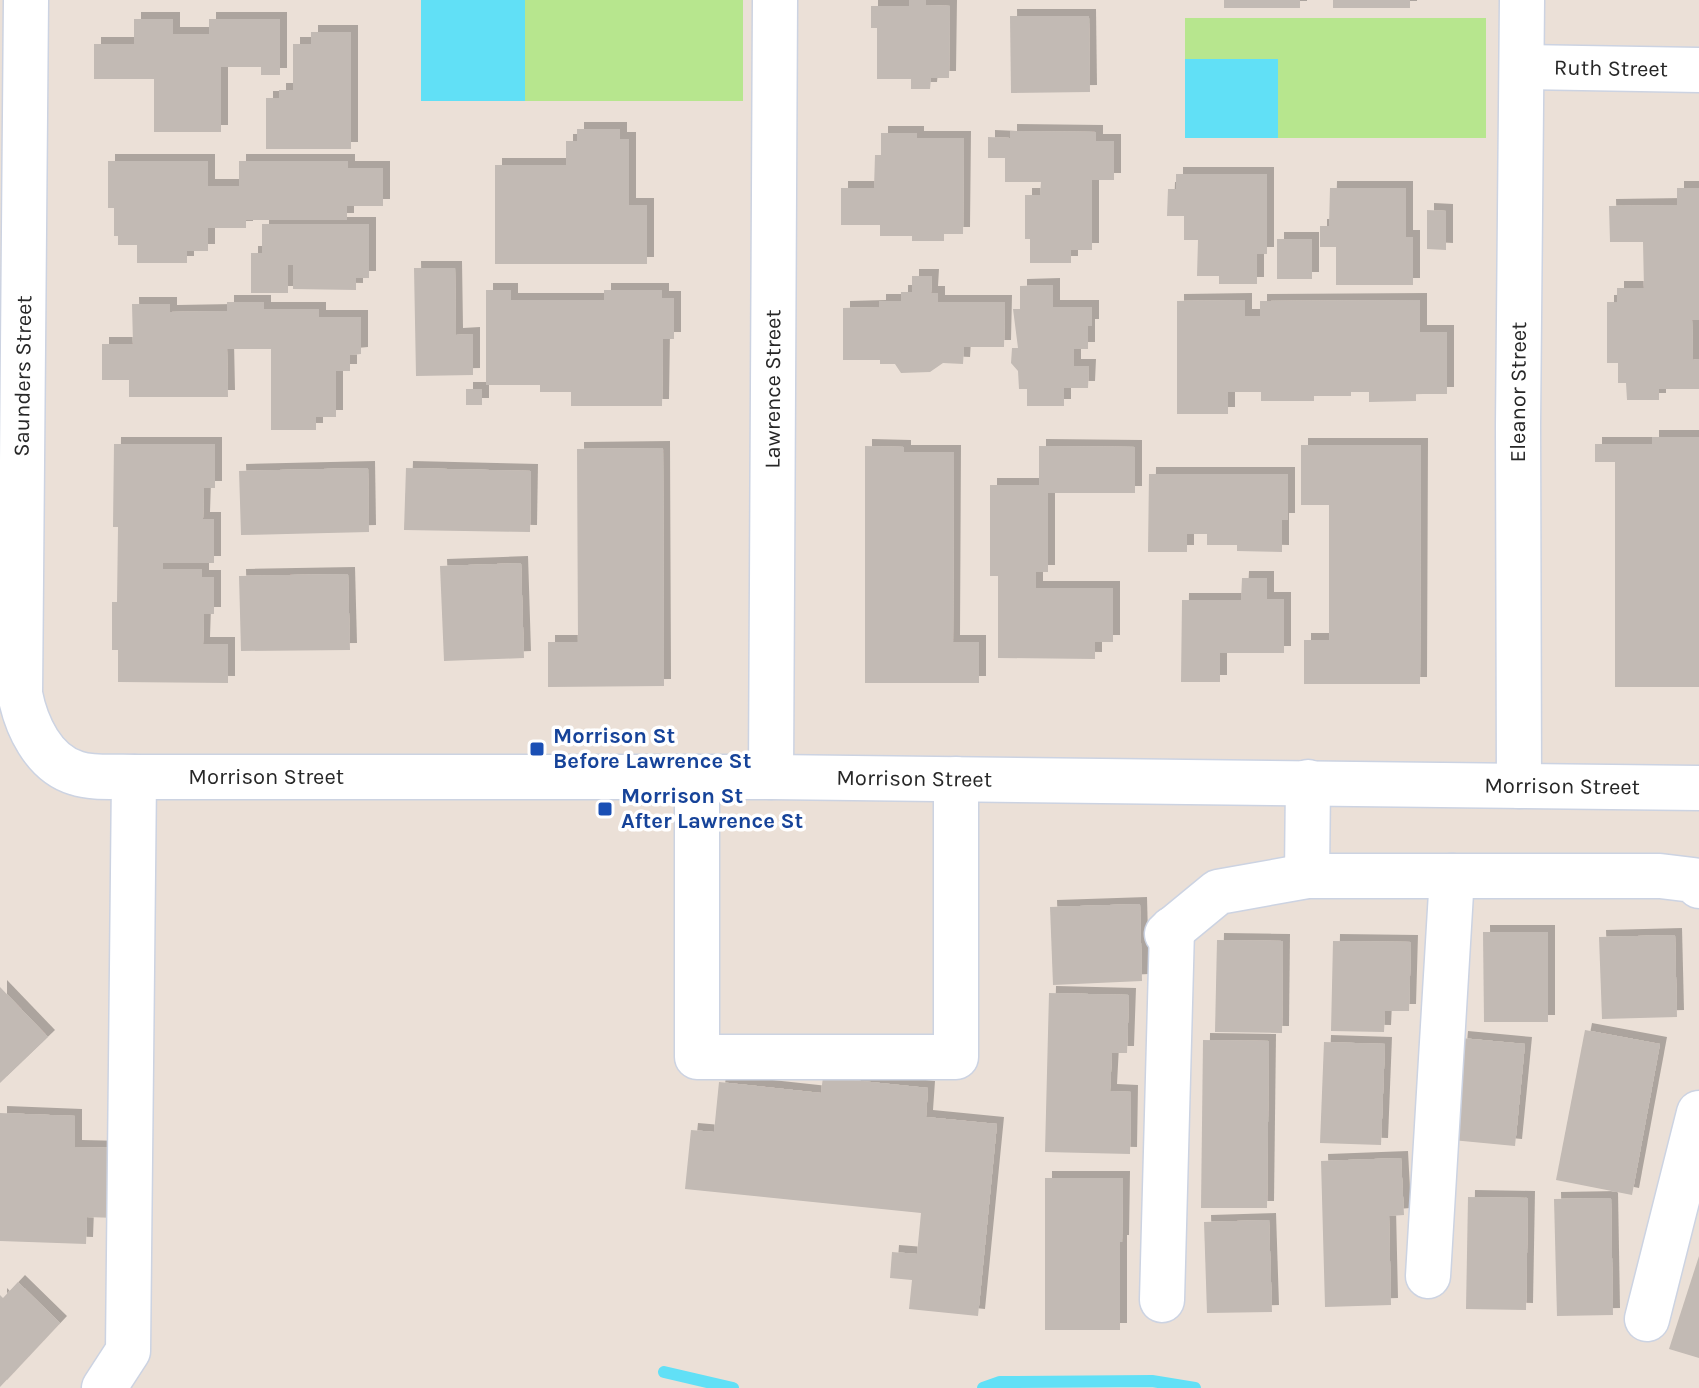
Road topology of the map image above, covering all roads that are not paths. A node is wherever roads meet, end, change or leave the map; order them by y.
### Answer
1 (26, 0) edge
2 (775, 0) edge
3 (1522, 0) edge
4 (1523, 67) junction
5 (1699, 70) edge
6 (13, 73) edge
7 (41, 746) joint
8 (134, 777) junction
9 (697, 777) junction
10 (771, 777) junction
11 (956, 779) junction
12 (1308, 782) junction
13 (1519, 786) junction
14 (1699, 788) edge
15 (1307, 876) junction
16 (1452, 876) junction
17 (1699, 886) edge
18 (1699, 1113) edge
19 (1428, 1276) dead end
20 (1162, 1300) dead end
21 (1647, 1319) dead end
22 (104, 1388) edge

1 - 6 street, Saunders Street
2 - 10 street, Lawrence Street
3 - 4 street, Eleanor Street
4 - 5 street, Ruth Street
4 - 13 street, Eleanor Street
6 - 7 street, Saunders Street
7 - 8 street, Morrison Street
8 - 9 street, Morrison Street
8 - 22 street
9 - 10 street, Morrison Street
9 - 11 street
10 - 11 street, Morrison Street
11 - 12 street, Morrison Street
12 - 13 street, Morrison Street
12 - 15 street
13 - 14 street, Morrison Street
15 - 16 street
15 - 20 street
16 - 17 street
16 - 19 street
18 - 21 street

